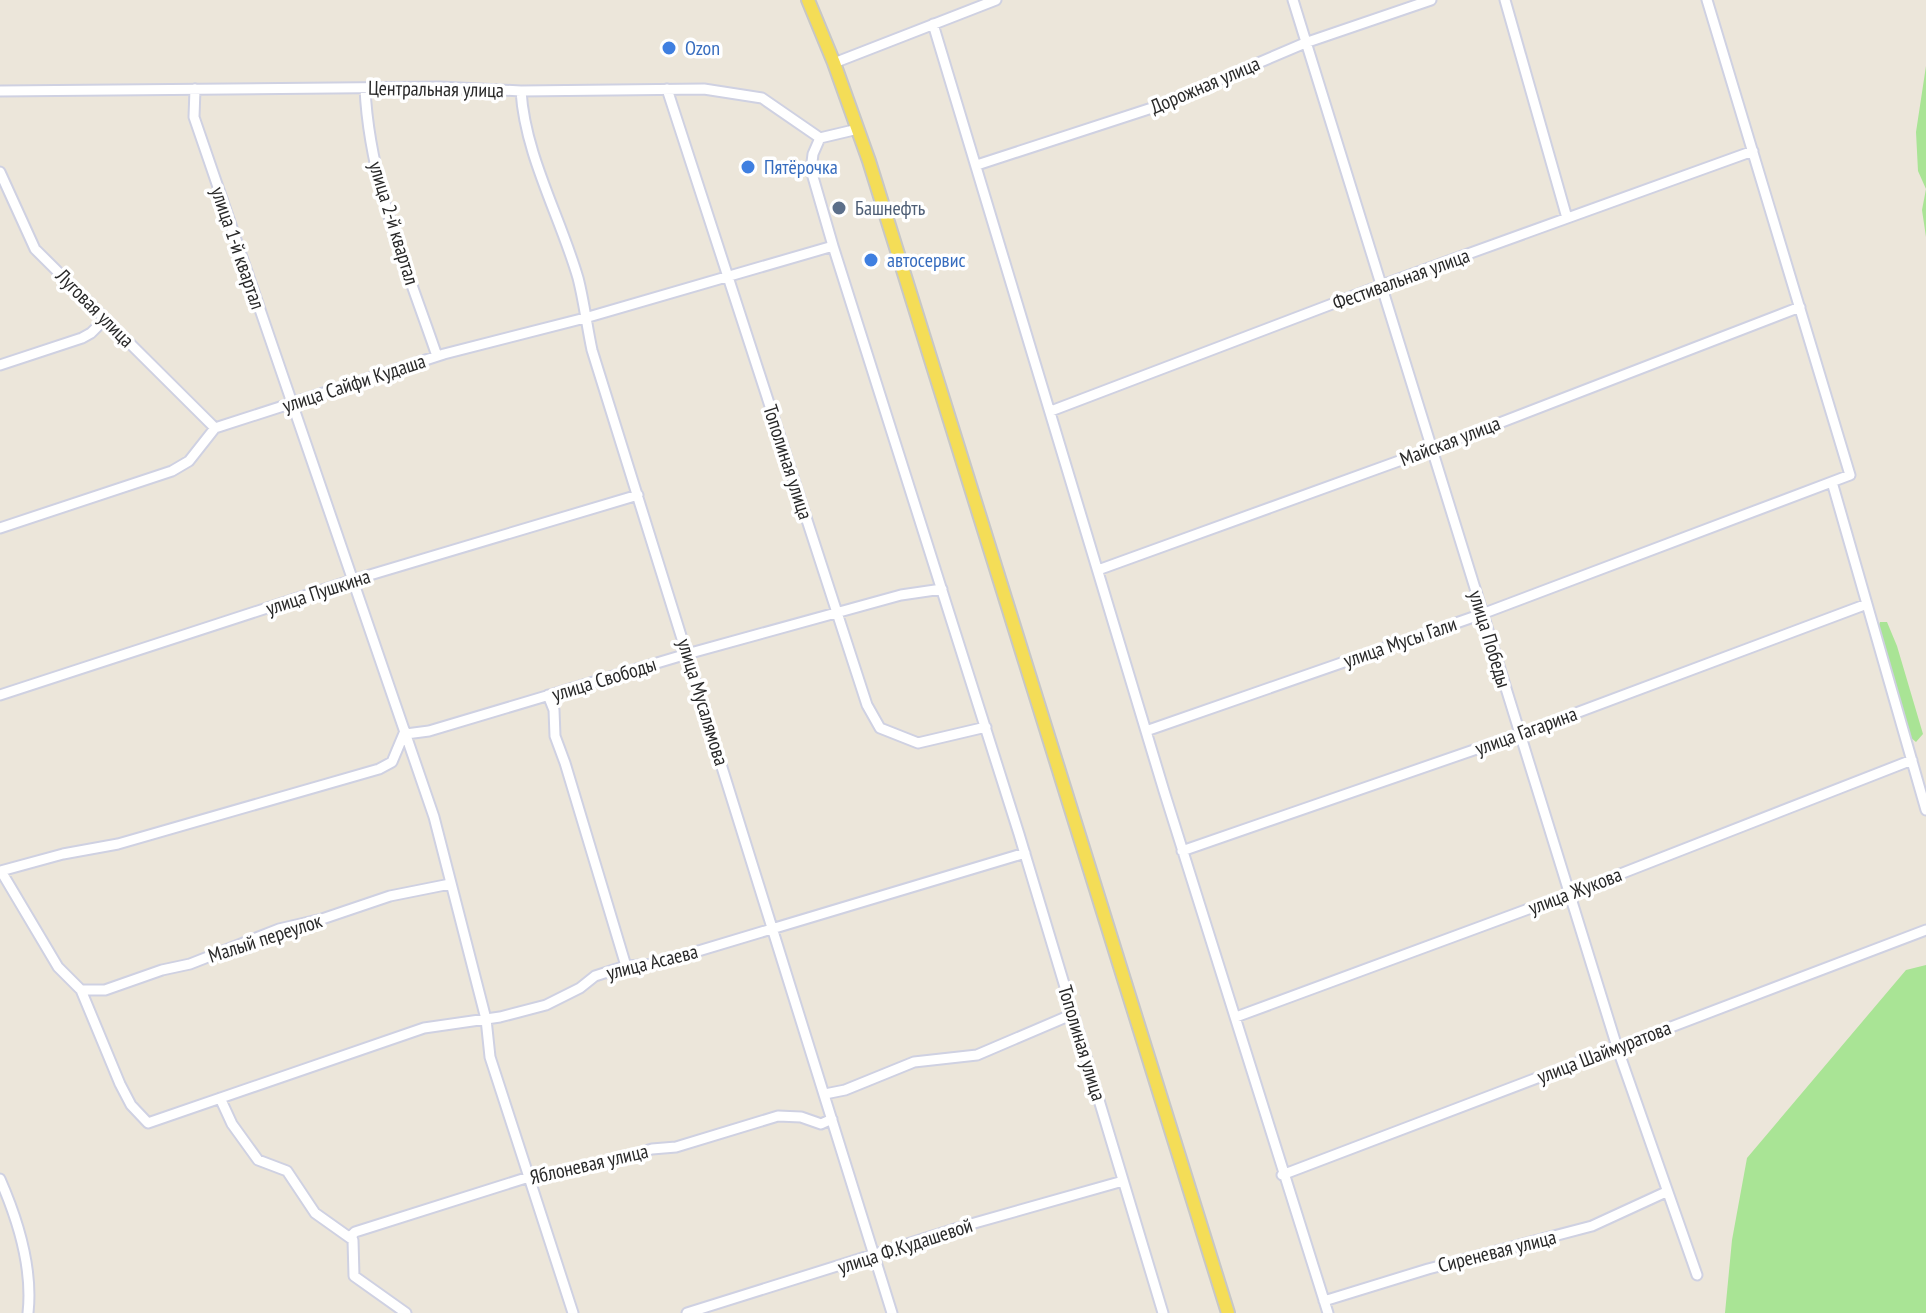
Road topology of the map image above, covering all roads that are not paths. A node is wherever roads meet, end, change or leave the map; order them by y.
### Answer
1 (808, 0) edge
2 (1293, 0) edge
3 (1431, 0) edge
4 (1505, 0) edge
5 (1707, 0) edge
6 (992, 1) edge
7 (933, 24) junction
8 (1305, 43) junction
9 (834, 63) junction
10 (365, 88) junction
11 (195, 89) junction
12 (667, 89) junction
13 (0, 91) edge
14 (521, 91) junction
15 (858, 129) junction
16 (820, 138) junction
17 (1753, 151) junction
18 (977, 165) junction
19 (0, 172) edge
20 (1567, 218) junction
21 (833, 246) junction
22 (728, 276) junction
23 (1382, 285) junction
24 (1800, 307) junction
25 (585, 318) junction
26 (105, 319) junction
27 (437, 356) junction
28 (0, 365) edge
29 (292, 404) junction
30 (1051, 411) junction
31 (215, 428) junction
32 (1432, 449) junction
33 (1832, 482) junction
34 (638, 495) junction
35 (0, 528) edge
36 (1098, 570) junction
37 (353, 580) junction
38 (942, 589) junction
39 (1867, 604) junction
40 (836, 612) junction
41 (1482, 614) junction
42 (687, 654) junction
43 (0, 695) edge
44 (548, 695) junction
45 (986, 727) junction
46 (1146, 731) junction
47 (405, 732) junction
48 (1520, 734) junction
49 (1912, 760) junction
50 (1926, 810) edge
51 (1182, 851) junction
52 (1025, 853) junction
53 (1, 871) edge
54 (450, 884) junction
55 (1569, 894) junction
56 (774, 928) junction
57 (1926, 930) edge
58 (626, 966) junction
59 (81, 990) junction
60 (1073, 1014) junction
61 (1236, 1017) junction
62 (486, 1019) junction
63 (1617, 1047) junction
64 (825, 1094) junction
65 (220, 1098) junction
66 (832, 1119) junction
67 (1282, 1175) junction
68 (529, 1177) junction
69 (0, 1179) edge
70 (1123, 1181) junction
71 (1666, 1192) junction
72 (350, 1237) junction
73 (874, 1256) junction
74 (1697, 1275) dead end
75 (1324, 1301) junction
76 (28, 1313) edge
77 (406, 1313) edge
78 (573, 1313) edge
79 (687, 1313) edge
80 (892, 1313) edge
81 (1163, 1313) edge
82 (1228, 1313) edge
83 (1328, 1313) edge

1 - 9 main road
2 - 8 street, улица Победы
3 - 8 street, Дорожная улица
4 - 20 street
5 - 17 street
6 - 7 street
7 - 9 street
7 - 18 street
8 - 18 street, Дорожная улица
8 - 23 street, улица Победы
9 - 15 main road
10 - 11 street, Центральная улица
10 - 14 street, Центральная улица
10 - 27 street, улица 2-й квартал
11 - 13 street, Центральная улица
11 - 29 street, улица 1-й квартал
12 - 14 street, Центральная улица
12 - 16 street, Центральная улица
12 - 22 street, Тополиная улица
14 - 25 street, улица Мусалямова
15 - 16 street
15 - 82 main road
16 - 21 street, Тополиная улица
17 - 20 street, Фестивальная улица
17 - 24 street
18 - 30 street
19 - 26 street, Луговая улица
20 - 23 street, Фестивальная улица
21 - 22 street, улица Сайфи Кудаша
21 - 38 street, Тополиная улица
22 - 25 street, улица Сайфи Кудаша
22 - 40 street, Тополиная улица
23 - 30 street, Фестивальная улица
23 - 32 street, улица Победы
24 - 32 street, Майская улица
24 - 33 street
25 - 27 street, улица Сайфи Кудаша
25 - 34 street, улица Мусалямова
26 - 28 street
26 - 31 street, Луговая улица
27 - 29 street, улица Сайфи Кудаша
29 - 31 street, улица Сайфи Кудаша
29 - 37 street, улица 1-й квартал
30 - 36 street
31 - 35 street
32 - 36 street, Майская улица
32 - 41 street, улица Победы
33 - 39 street
33 - 41 street, улица Мусы Гали
34 - 37 street, улица Пушкина
34 - 42 street, улица Мусалямова
36 - 46 street
37 - 43 street, улица Пушкина
37 - 47 street, улица 1-й квартал
38 - 40 street, улица Свободы
38 - 45 street, Тополиная улица
39 - 48 street, улица Гагарина
39 - 49 street
40 - 42 street, улица Свободы
40 - 45 street, Тополиная улица
41 - 46 street, улица Мусы Гали
41 - 48 street, улица Победы
42 - 44 street, улица Свободы
42 - 56 street, улица Мусалямова
44 - 47 street, улица Свободы
44 - 58 street
45 - 52 street, Тополиная улица
46 - 51 street
47 - 53 street
47 - 54 street, улица 1-й квартал
48 - 51 street, улица Гагарина
48 - 55 street, улица Победы
49 - 50 street
49 - 55 street, улица Жукова
51 - 61 street
52 - 56 street, улица Асаева
52 - 60 street, Тополиная улица
53 - 59 street
54 - 59 street, Малый переулок
54 - 62 street, улица 1-й квартал
55 - 61 street, улица Жукова
55 - 63 street, улица Победы
56 - 58 street, улица Асаева
56 - 64 street, улица Мусалямова
57 - 63 street, улица Шаймуратова
58 - 62 street, улица Асаева
59 - 65 street, улица Асаева
60 - 64 street
60 - 70 street, Тополиная улица
61 - 67 street
62 - 65 street, улица Асаева
62 - 68 street, улица 1-й квартал
63 - 67 street, улица Шаймуратова
63 - 71 street, улица Победы
64 - 66 street, улица Мусалямова
65 - 72 street
66 - 68 street, Яблоневая улица
66 - 73 street, улица Мусалямова
67 - 75 street
68 - 72 street, Яблоневая улица
68 - 78 street, улица 1-й квартал
69 - 76 street
70 - 73 street, улица Ф.Кудашевой
70 - 81 street, Тополиная улица
71 - 74 street, улица Победы
71 - 75 street, Сиреневая улица
72 - 77 street
73 - 79 street, улица Ф.Кудашевой
73 - 80 street, улица Мусалямова
75 - 83 street

